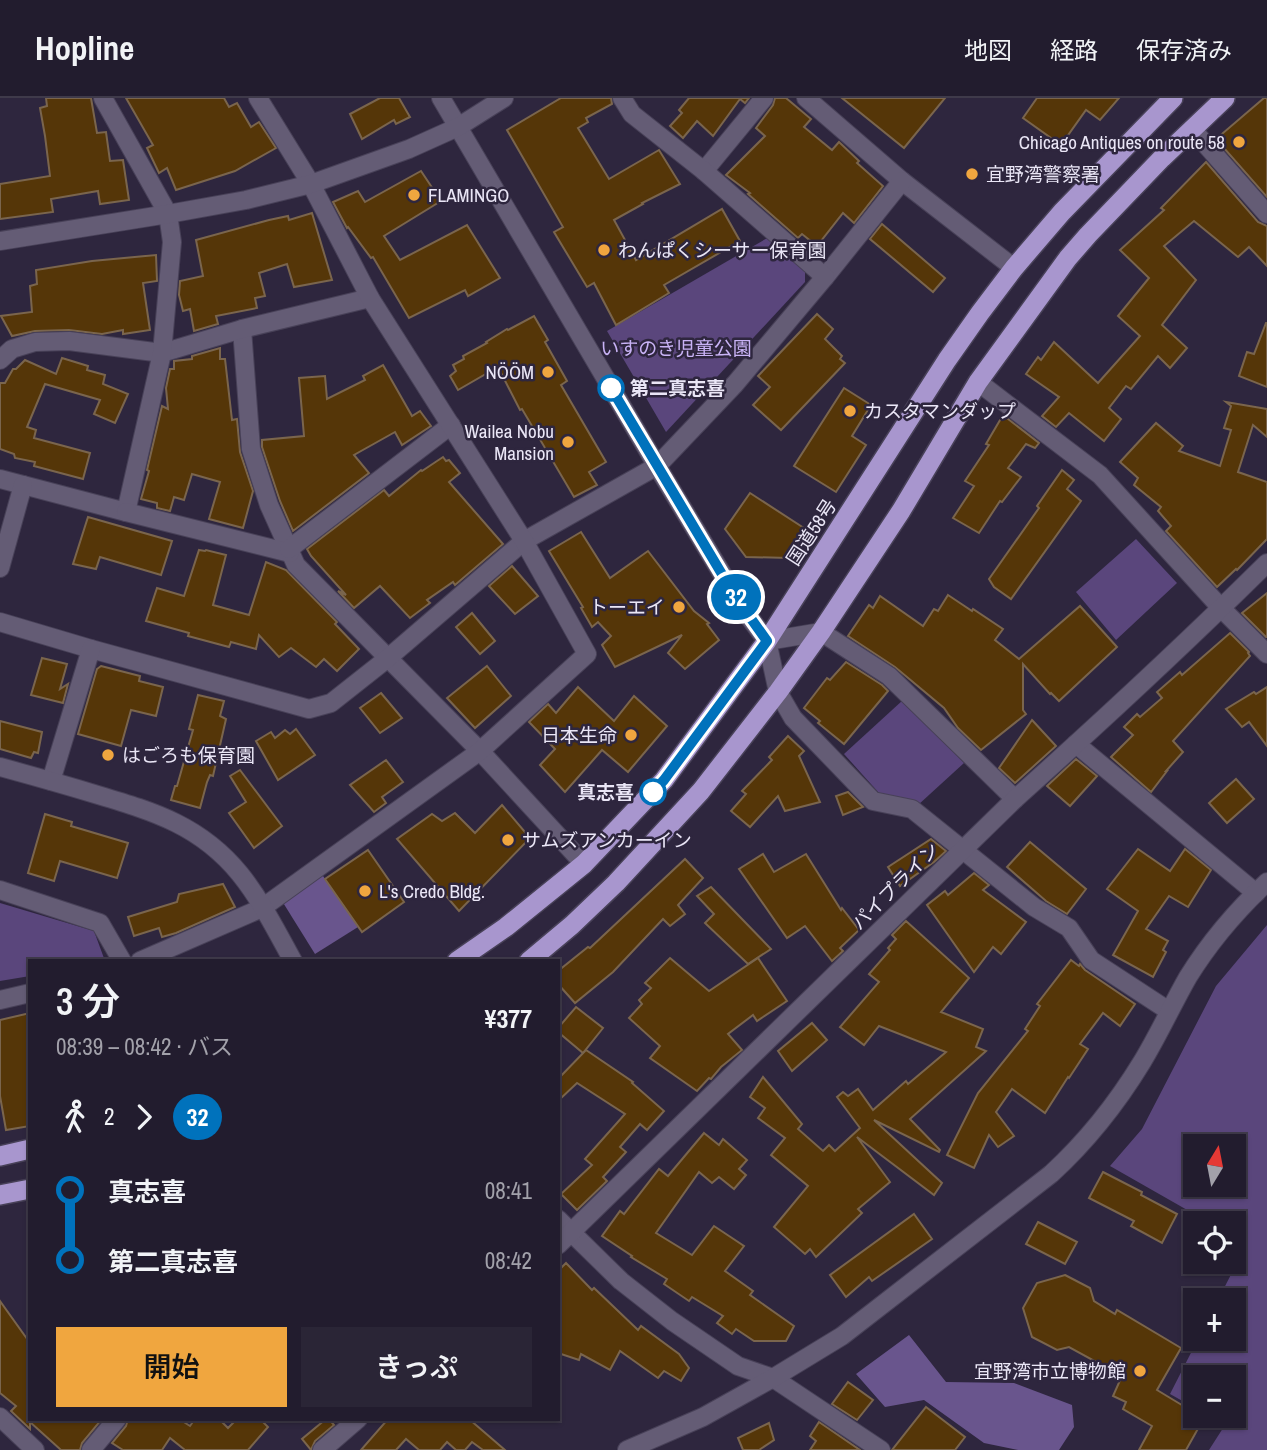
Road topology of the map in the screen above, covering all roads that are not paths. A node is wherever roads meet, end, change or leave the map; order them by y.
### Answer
1 (103, 98) edge
2 (258, 98) edge
3 (442, 98) edge
4 (504, 98) edge
5 (622, 98) edge
6 (764, 98) edge
7 (806, 98) edge
8 (1173, 98) edge
9 (1224, 98) edge
10 (458, 127) junction
11 (1192, 129) junction
12 (704, 171) junction
13 (902, 181) junction
14 (311, 184) junction
15 (168, 214) junction
16 (1267, 214) edge
17 (0, 241) edge
18 (1014, 268) junction
19 (825, 277) junction
20 (370, 298) junction
21 (242, 329) junction
22 (162, 353) junction
23 (0, 360) edge
24 (978, 382) junction
25 (451, 425) junction
26 (657, 466) junction
27 (0, 480) edge
28 (23, 485) junction
29 (126, 512) junction
30 (524, 541) junction
31 (290, 551) junction
32 (1267, 563) edge
33 (0, 568) edge
34 (1221, 608) junction
35 (0, 622) edge
36 (821, 632) junction
37 (767, 641) junction
38 (91, 649) junction
39 (1267, 654) edge
40 (388, 658) junction
41 (778, 692) junction
42 (1076, 744) junction
43 (480, 751) junction
44 (0, 767) edge
45 (51, 781) junction
46 (1015, 799) junction
47 (962, 849) junction
48 (584, 864) junction
49 (1261, 888) edge
50 (0, 890) edge
51 (262, 908) junction
52 (121, 959) edge
53 (145, 959) edge
54 (292, 959) edge
55 (460, 959) edge
56 (531, 959) edge
57 (28, 993) edge
58 (0, 1000) edge
59 (1169, 1011) junction
60 (28, 1149) edge
61 (0, 1156) edge
62 (28, 1189) edge
63 (0, 1195) edge
64 (560, 1221) edge
65 (572, 1233) junction
66 (560, 1243) edge
67 (773, 1378) junction
68 (0, 1418) edge
69 (115, 1421) edge
70 (356, 1421) edge
71 (35, 1450) edge
72 (91, 1450) edge
73 (323, 1450) edge
74 (626, 1450) edge
75 (879, 1450) edge

1 - 15 street
2 - 14 street
3 - 10 street
4 - 10 street
5 - 12 street
6 - 12 street
7 - 13 street
8 - 18 highway, 国道58号
9 - 11 highway
10 - 14 street
10 - 26 street
11 - 16 street
11 - 24 highway
12 - 19 street
13 - 18 street
13 - 19 street
14 - 15 street
14 - 20 street
15 - 17 street
15 - 22 street
18 - 37 highway, 国道58号
19 - 26 street
20 - 21 street
20 - 25 street
21 - 22 street
21 - 31 street
22 - 23 street
22 - 29 street
24 - 34 street
24 - 36 highway
25 - 30 street
25 - 31 street
26 - 30 street
26 - 37 street
27 - 28 street
28 - 29 street
28 - 33 street
29 - 31 street
30 - 40 street
30 - 43 street
31 - 40 street
32 - 34 street, パイプライン
34 - 39 street
34 - 42 street, パイプライン
35 - 38 street
36 - 37 street
36 - 41 highway
36 - 46 street
37 - 41 street
37 - 48 highway, 国道58号
38 - 40 street
38 - 45 street
40 - 43 street
41 - 47 street
41 - 56 highway
42 - 46 street, パイプライン
42 - 49 street
43 - 48 street
43 - 51 street
44 - 45 street
45 - 51 street
46 - 47 street, パイプライン
47 - 59 street
47 - 65 street, パイプライン
48 - 55 highway, 国道58号
49 - 59 street
50 - 52 street
51 - 53 street
51 - 54 street
57 - 58 street
59 - 67 street
60 - 61 highway
62 - 63 highway
64 - 65 street
65 - 66 street, パイプライン
65 - 67 street
67 - 74 street
67 - 75 street
68 - 71 street
69 - 72 street
70 - 73 street

